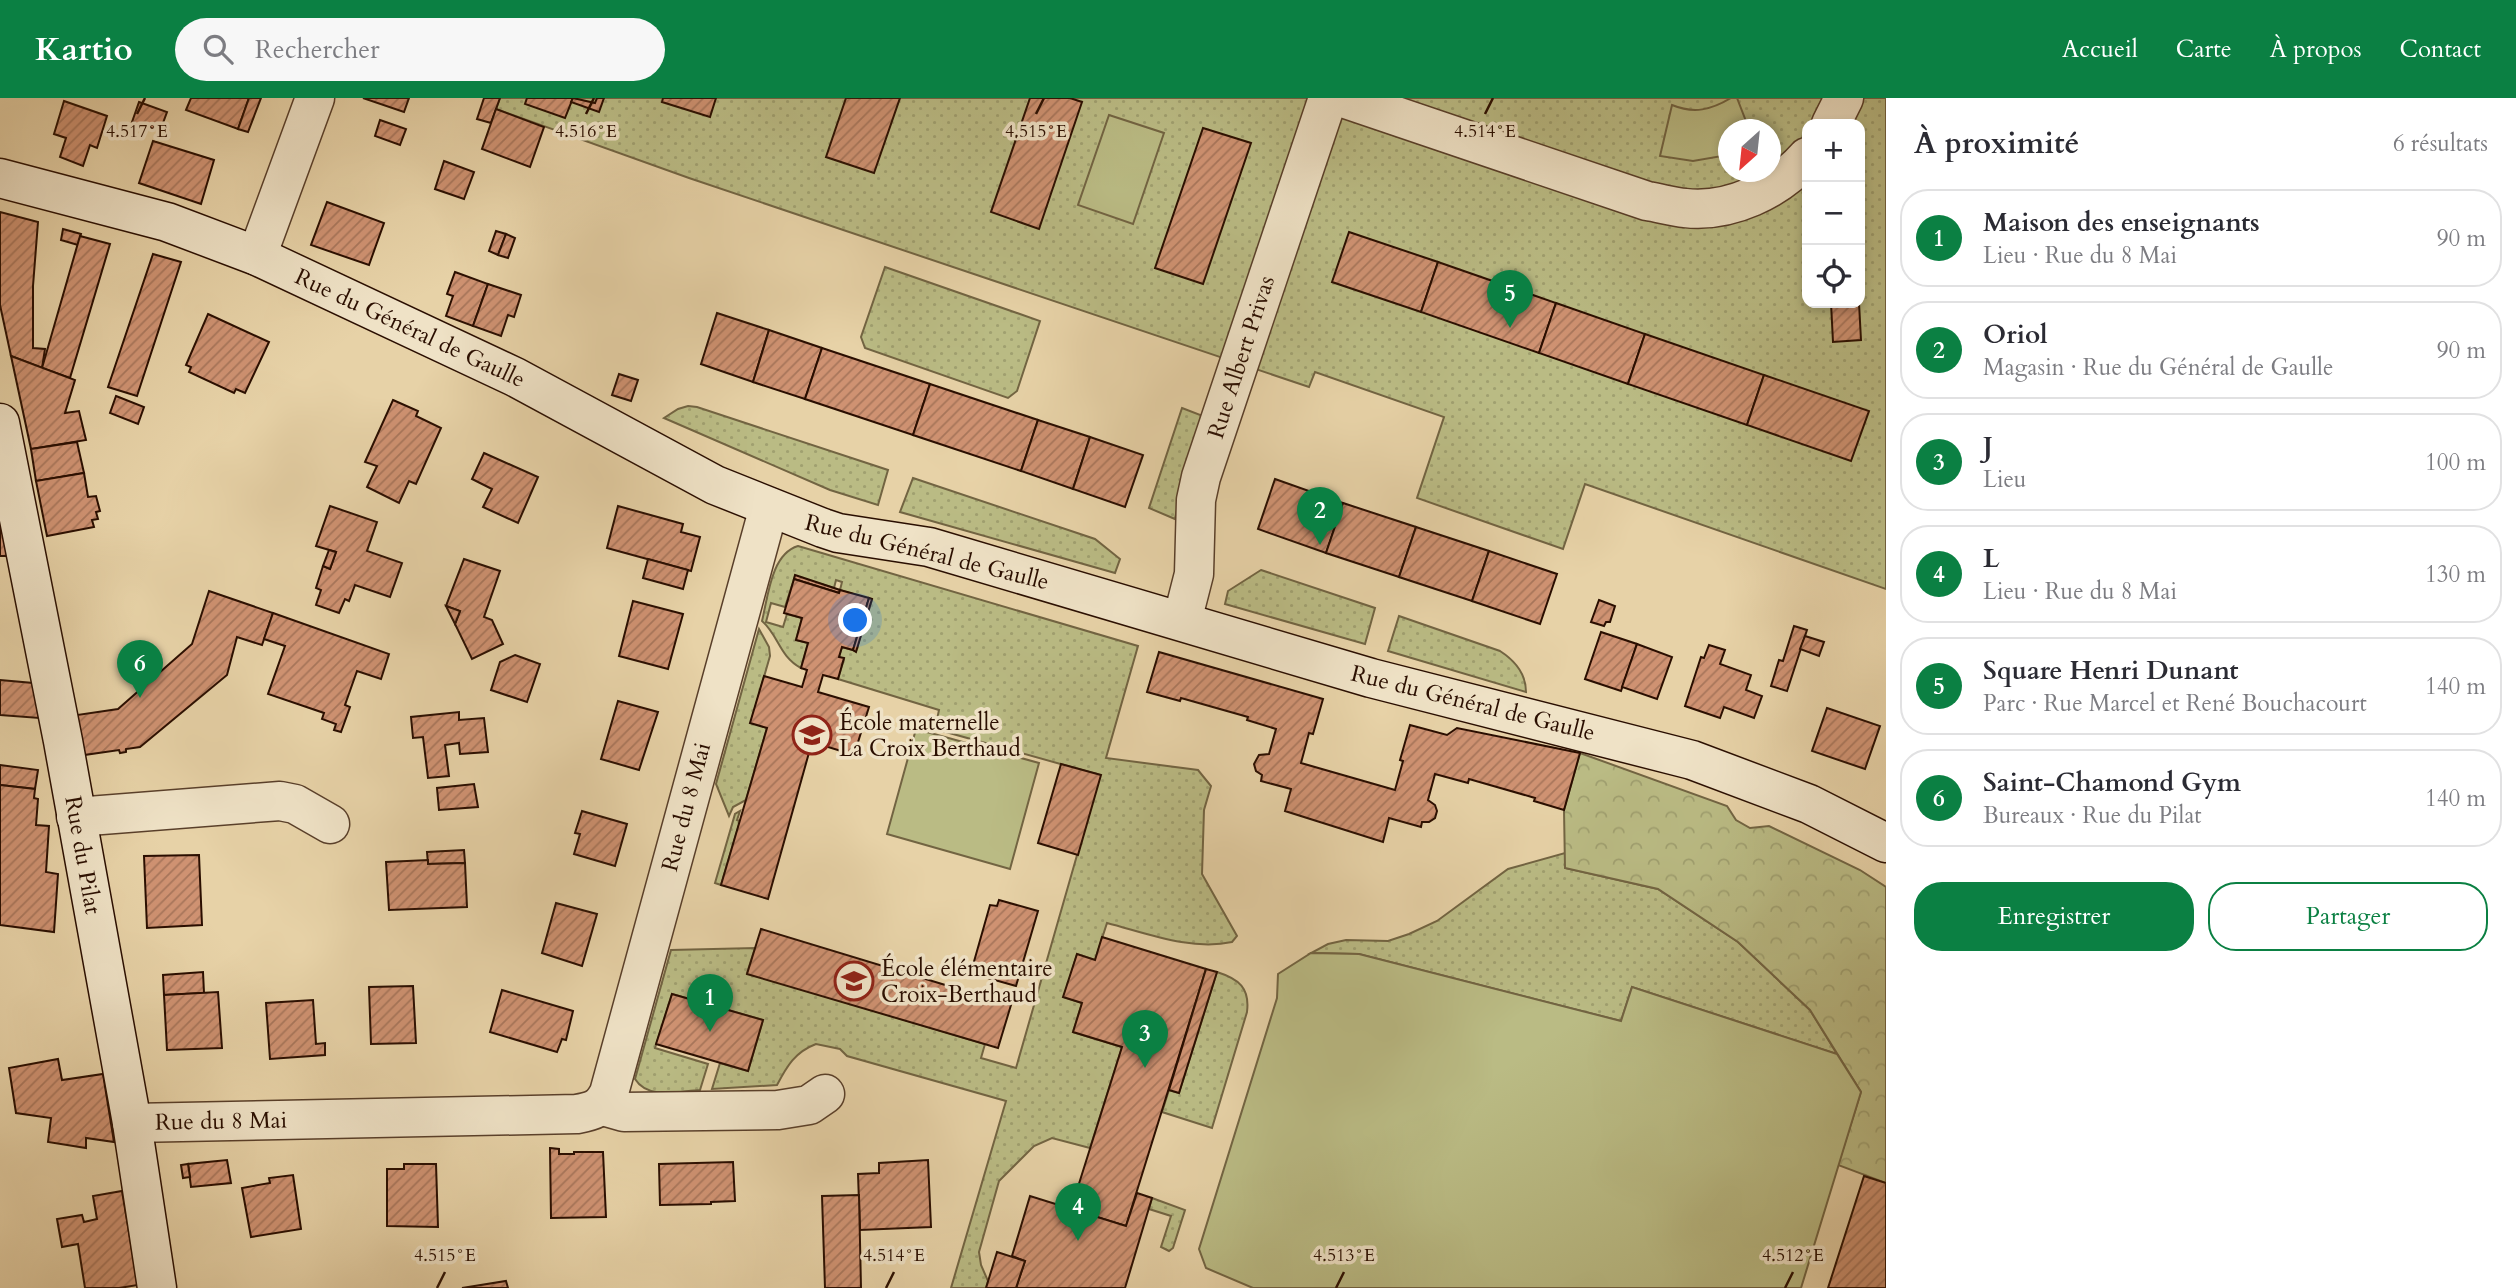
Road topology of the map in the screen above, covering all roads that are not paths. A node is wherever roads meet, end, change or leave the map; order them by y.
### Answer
1 (315, 98) edge
2 (1328, 98) edge
3 (1343, 98) edge
4 (1844, 98) edge
5 (1834, 119) edge
6 (1802, 161) edge
7 (0, 178) edge
8 (257, 256) junction
9 (0, 423) edge
10 (769, 507) junction
11 (1182, 621) junction
12 (76, 817) junction
13 (330, 824) dead end
14 (1886, 844) edge
15 (825, 1094) dead end
16 (603, 1106) junction
17 (132, 1123) junction
18 (157, 1288) edge

1 - 8 street
2 - 11 street, Rue Albert Privas
3 - 6 street
4 - 5 street
7 - 8 street, Rue du Général de Gaulle
8 - 10 street, Rue du Général de Gaulle
9 - 12 street, Rue du Pilat
10 - 11 street, Rue du Général de Gaulle
10 - 16 street, Rue du 8 Mai
11 - 14 street, Rue du Général de Gaulle
12 - 13 street
12 - 17 street, Rue du Pilat
15 - 16 street, Rue du 8 Mai
16 - 17 street, Rue du 8 Mai
17 - 18 street, Rue du Pilat

